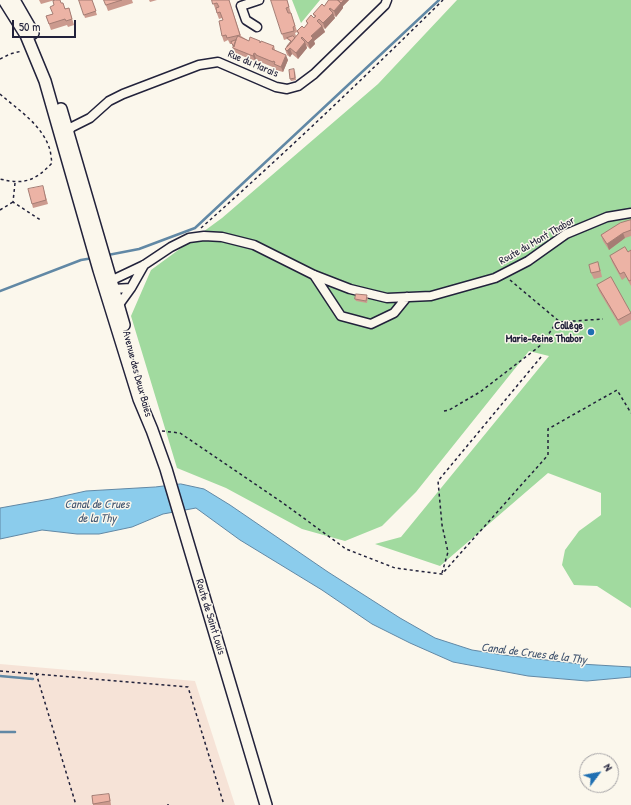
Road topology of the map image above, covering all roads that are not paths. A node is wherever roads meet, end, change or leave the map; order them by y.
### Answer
1 (4, 0) edge
2 (14, 0) edge
3 (259, 0) edge
4 (387, 0) edge
5 (257, 27) dead end
6 (68, 131) junction
7 (631, 213) edge
8 (97, 247) junction
9 (144, 265) junction
10 (314, 275) junction
11 (109, 285) junction
12 (131, 288) junction
13 (407, 297) junction
14 (118, 306) junction
15 (152, 430) junction
16 (266, 805) edge

1 - 8 main road, Avenue des Deux Baies
2 - 6 main road, Avenue des Deux Baies
3 - 5 street
4 - 6 street, Rue du Marais
6 - 8 main road, Avenue des Deux Baies
7 - 13 street, Route du Mont Thabor
8 - 11 main road, Avenue des Deux Baies
9 - 10 street, Route du Mont Thabor
9 - 11 street, Route du Mont Thabor
9 - 12 street, Route du Mont Thabor
10 - 13 street, Route du Mont Thabor
10 - 13 street
11 - 12 street
11 - 14 main road, Avenue des Deux Baies
11 - 15 main road, Avenue des Deux Baies
12 - 14 street, Route du Mont Thabor
14 - 15 main road, Avenue des Deux Baies
15 - 16 main road, Route de Saint Louis

